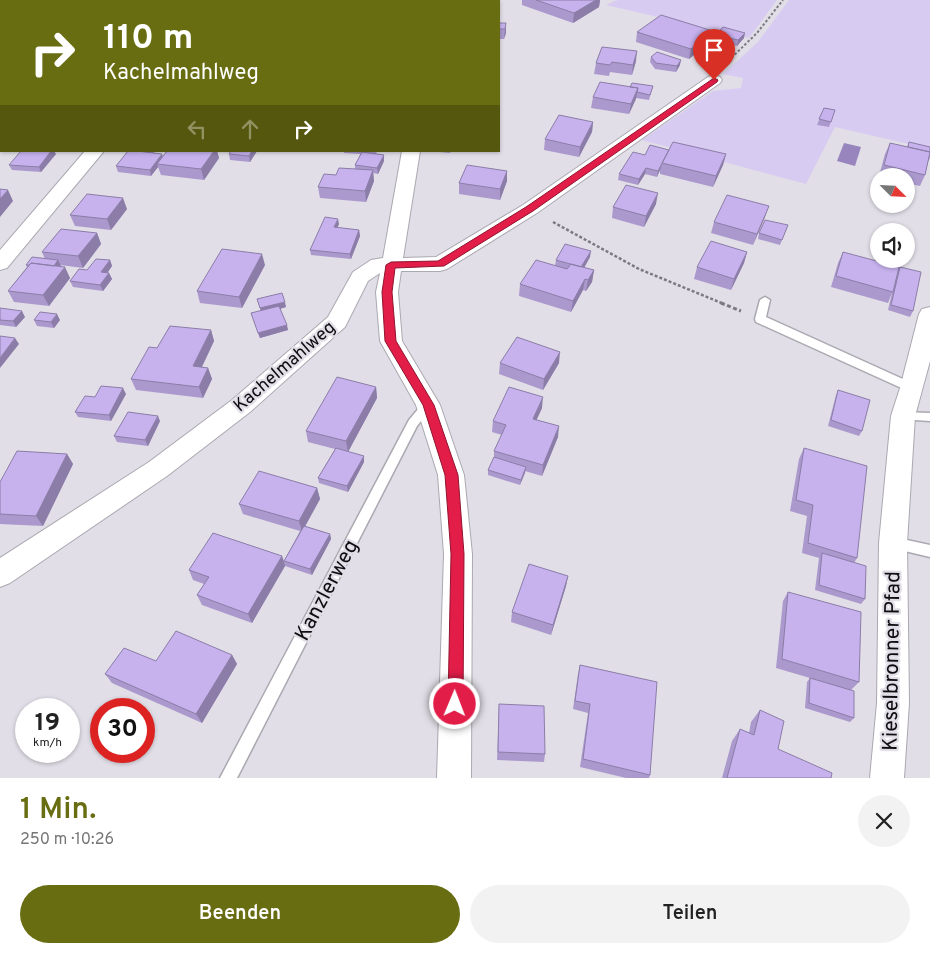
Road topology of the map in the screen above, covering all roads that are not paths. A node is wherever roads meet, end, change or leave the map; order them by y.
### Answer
1 (714, 80) road end
2 (94, 152) edge
3 (411, 152) edge
4 (0, 263) edge
5 (391, 265) junction
6 (765, 300) dead end
7 (930, 314) edge
8 (912, 388) junction
9 (428, 405) junction
10 (917, 417) edge
11 (893, 543) junction
12 (930, 551) edge
13 (0, 574) edge
14 (228, 778) edge
15 (454, 778) edge
16 (887, 778) edge

1 - 5 street, Kachelmahlweg
2 - 4 street
3 - 5 street
5 - 9 street
5 - 13 street, Kachelmahlweg
6 - 8 lane
7 - 8 street, Kieselbronner Pfad
8 - 10 street, Kieselbronner Pfad
9 - 14 lane, Kanzlerweg
9 - 15 street
10 - 11 street, Kieselbronner Pfad
11 - 12 lane, Kieselbronner Pfad
11 - 16 street, Kieselbronner Pfad

